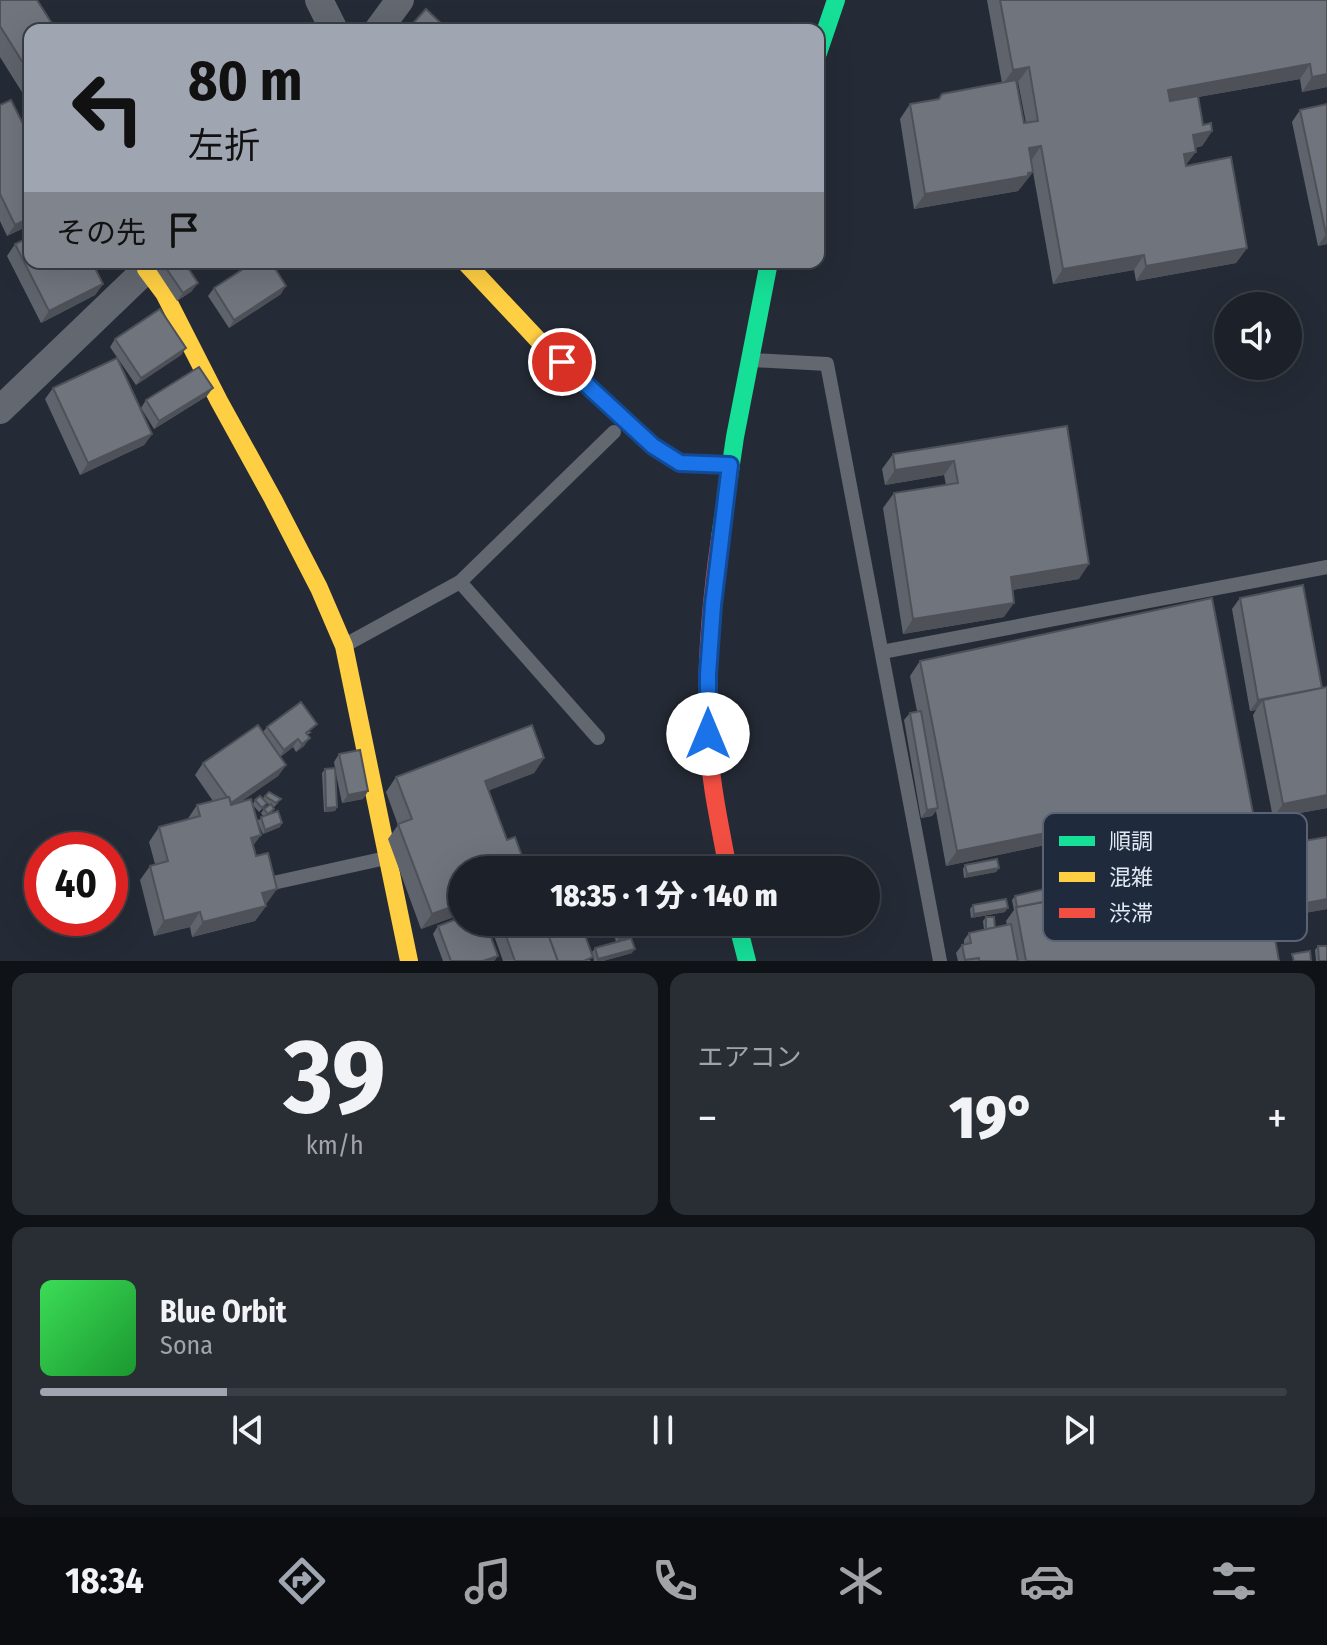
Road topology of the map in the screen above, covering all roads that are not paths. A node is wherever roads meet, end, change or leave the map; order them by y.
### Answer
1 (319, 0) edge
2 (400, 0) edge
3 (836, 0) edge
4 (331, 24) edge
5 (382, 24) edge
6 (824, 35) edge
7 (148, 268) edge
8 (151, 268) edge
9 (471, 268) edge
10 (768, 268) edge
11 (750, 360) junction
12 (0, 410) edge
13 (614, 432) dead end
14 (730, 465) junction
15 (1327, 567) edge
16 (460, 582) junction
17 (344, 646) junction
18 (882, 652) junction
19 (598, 738) dead end
20 (725, 856) edge
21 (387, 858) junction
22 (273, 883) edge
23 (741, 936) edge
24 (409, 961) edge
25 (747, 961) edge
26 (940, 961) edge

1 - 4 street
2 - 5 street
3 - 6 street
7 - 12 street
8 - 17 street
9 - 14 street
10 - 11 street
11 - 14 street
11 - 18 lane
13 - 16 lane
14 - 20 street
15 - 18 lane
16 - 17 lane
16 - 19 lane
17 - 21 street
18 - 26 lane
21 - 22 lane
21 - 24 street
23 - 25 street

